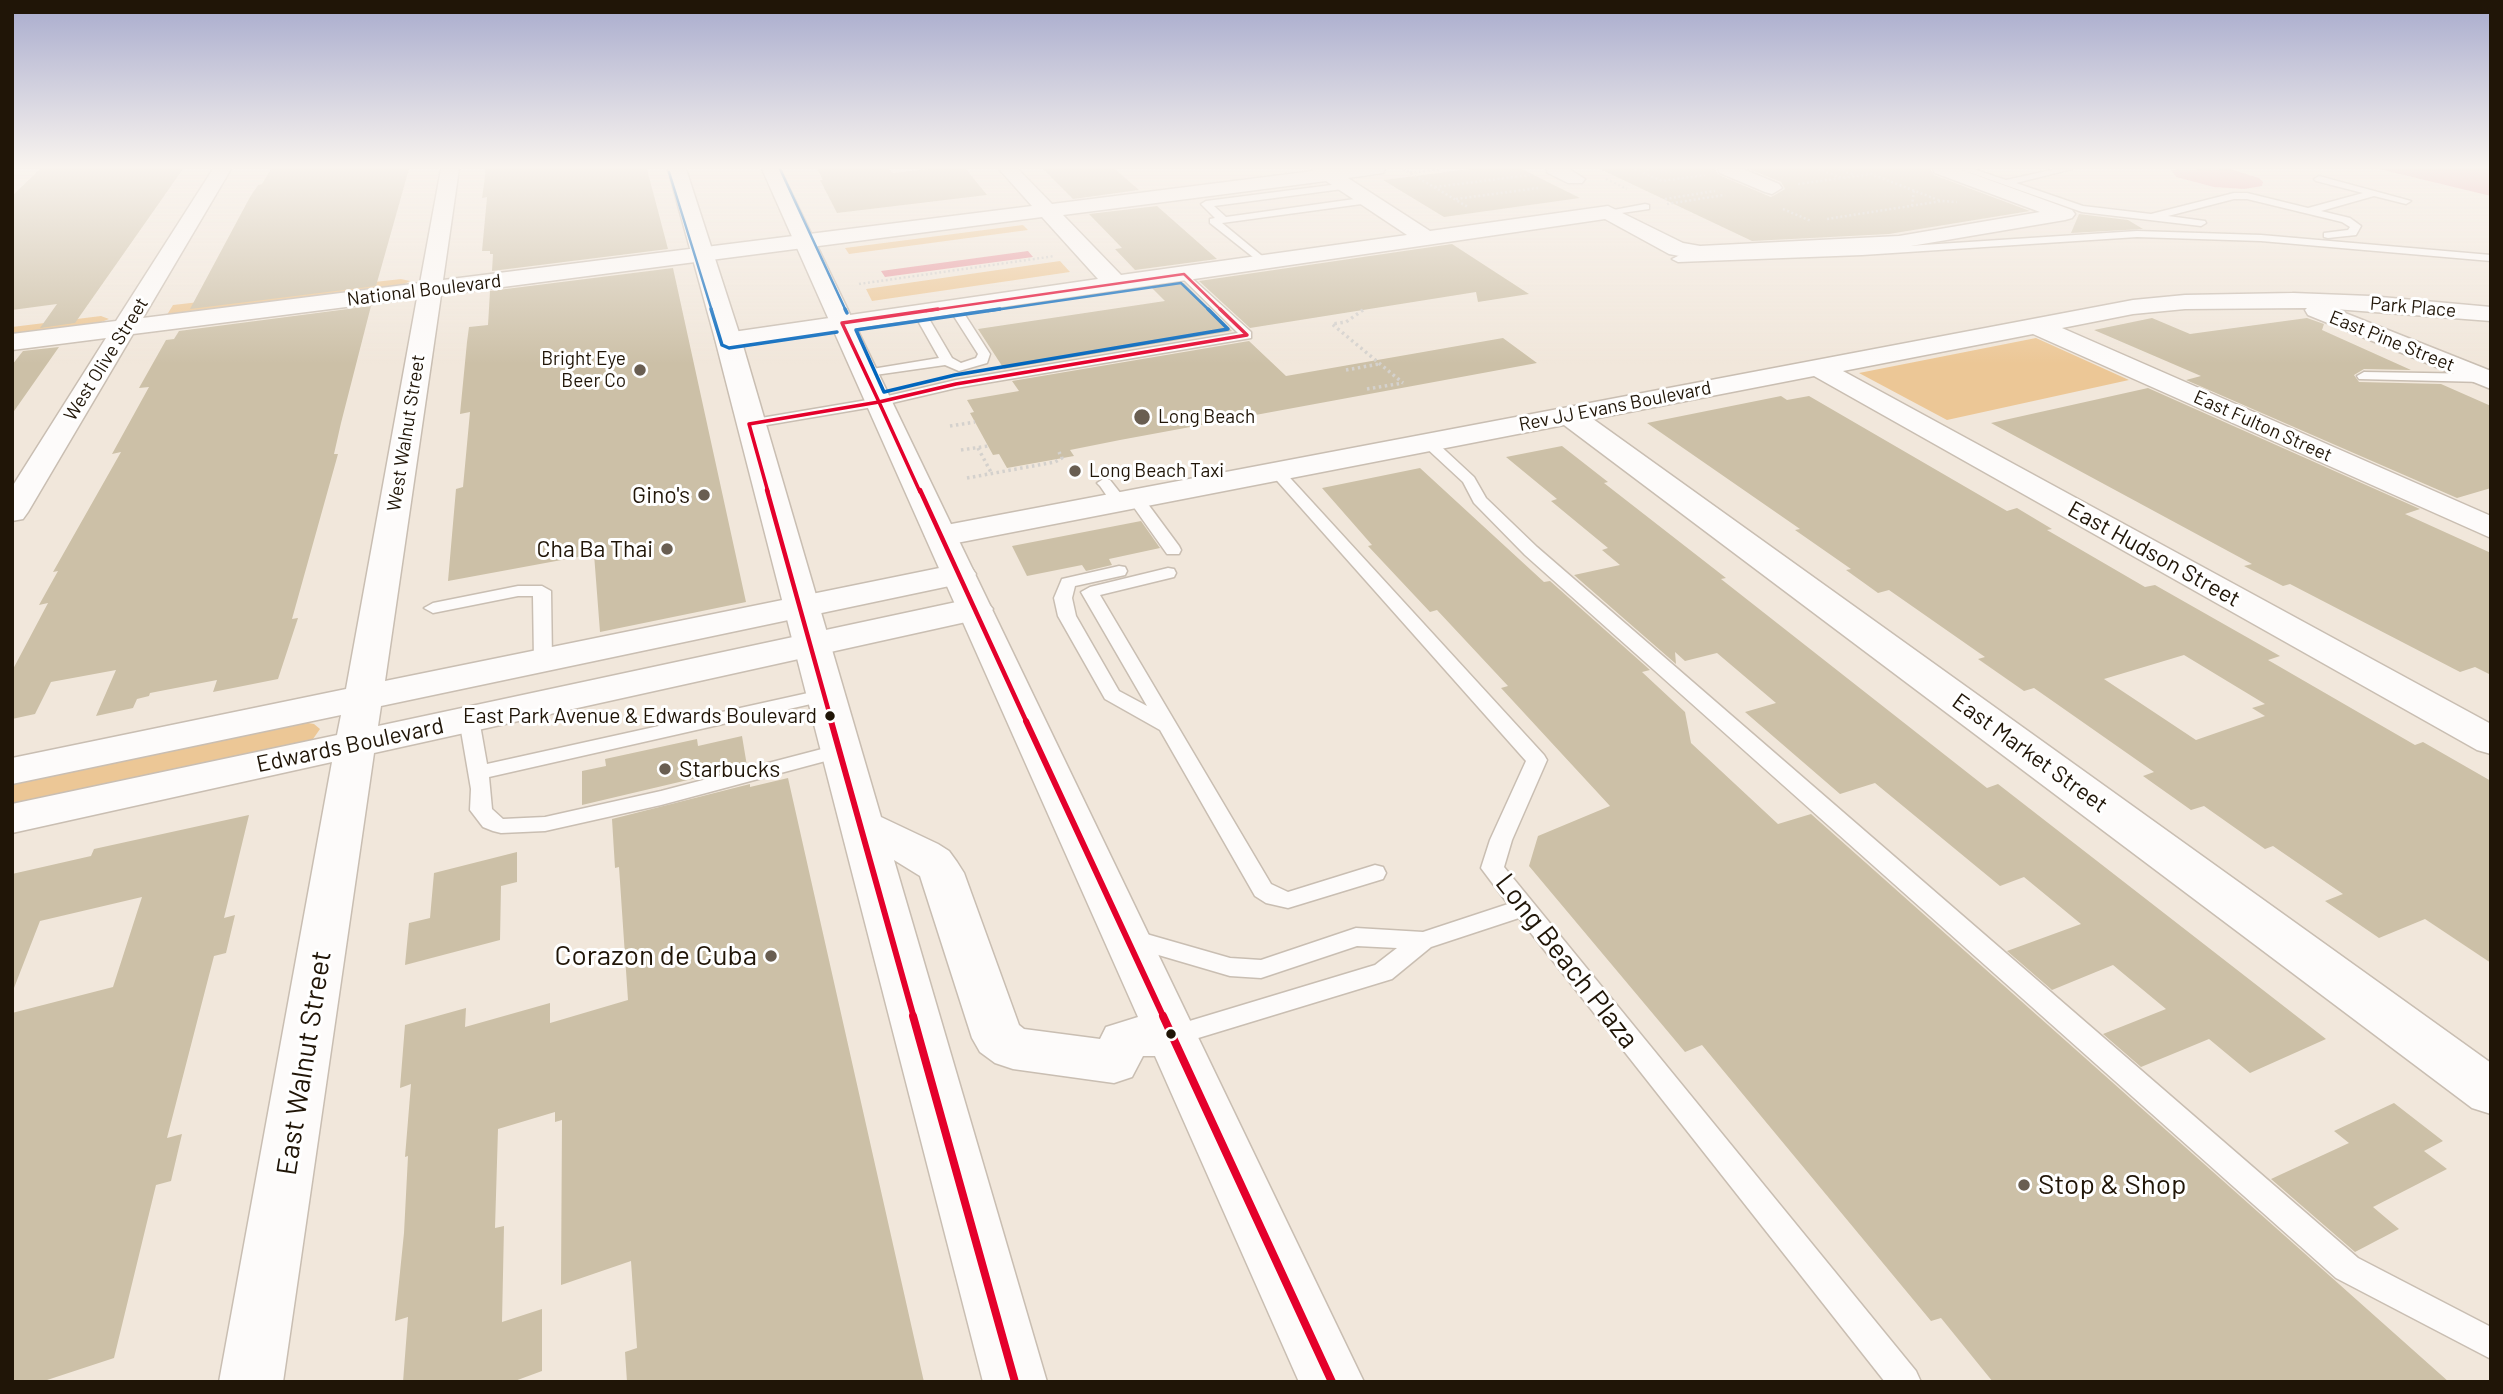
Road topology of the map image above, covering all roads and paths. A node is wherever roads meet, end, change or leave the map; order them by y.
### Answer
1 (182, 234) edge
2 (438, 234) edge
3 (697, 234) edge
4 (802, 234) joint
5 (1069, 234) edge
6 (1229, 234) edge
7 (1420, 234) edge
8 (1453, 234) edge
9 (1649, 234) edge
10 (1946, 234) edge
11 (2136, 234) edge
12 (2139, 234) edge
13 (2393, 237) dead end
14 (1426, 238) junction
15 (701, 247) junction
16 (2458, 247) dead end
17 (1063, 255) dead end
18 (2491, 258) edge
19 (1678, 259) dead end
20 (1262, 262) junction
21 (1184, 274) junction
22 (430, 281) junction
23 (859, 284) dead end
24 (1115, 284) junction
25 (2292, 300) junction
26 (954, 307) junction
27 (1363, 310) dead end
28 (919, 312) junction
29 (2491, 314) edge
30 (131, 318) junction
31 (842, 323) junction
32 (12, 324) edge
33 (2034, 325) junction
34 (727, 339) junction
35 (12, 342) edge
36 (947, 361) junction
37 (1380, 364) junction
38 (1817, 367) junction
39 (1346, 370) dead end
40 (866, 374) junction
41 (2364, 376) dead end
42 (2488, 380) edge
43 (1367, 389) dead end
44 (879, 402) junction
45 (1569, 415) junction
46 (975, 422) dead end
47 (749, 424) junction
48 (950, 426) dead end
49 (1428, 442) junction
50 (988, 446) dead end
51 (978, 448) junction
52 (961, 450) dead end
53 (1059, 452) dead end
54 (1276, 471) junction
55 (992, 474) junction
56 (967, 478) dead end
57 (1120, 494) junction
58 (12, 512) edge
59 (2491, 528) edge
60 (941, 536) junction
61 (1173, 550) dead end
62 (1111, 563) dead end
63 (1085, 569) dead end
64 (1151, 573) junction
65 (1065, 590) junction
66 (967, 592) junction
67 (1090, 592) junction
68 (433, 608) dead end
69 (806, 626) junction
70 (543, 661) junction
71 (826, 695) junction
72 (469, 719) junction
73 (360, 721) junction
74 (1167, 725) junction
75 (2491, 741) edge
76 (841, 750) junction
77 (12, 771) edge
78 (478, 774) junction
79 (12, 819) edge
80 (862, 826) junction
81 (1375, 873) dead end
82 (1522, 908) junction
83 (1127, 938) junction
84 (1423, 941) junction
85 (1172, 1037) junction
86 (2491, 1092) edge
87 (2491, 1344) edge
88 (251, 1382) edge
89 (1015, 1382) edge
90 (1332, 1382) edge
91 (1905, 1382) edge

1 - 30 main road, West Olive Street
2 - 22 main road, West Walnut Street
3 - 15 main road
4 - 15 main road, National Boulevard
4 - 31 main road
5 - 24 main road
6 - 20 lane
7 - 14 main road
8 - 14 main road
9 - 10 main road
11 - 19 lane
12 - 18 lane
13 - 16 lane
14 - 20 main road
15 - 22 main road, National Boulevard
15 - 34 main road
17 - 23 path
20 - 21 main road
21 - 24 main road
21 - 44 lane
22 - 30 main road, National Boulevard
22 - 73 main road, West Walnut Street
24 - 26 main road
25 - 29 main road, Park Place
25 - 33 main road, Rev JJ Evans Boulevard
25 - 42 main road, East Pine Street
26 - 28 main road
26 - 36 lane
27 - 37 path
28 - 31 main road
28 - 36 lane
30 - 32 main road, National Boulevard
30 - 35 main road, National Boulevard
30 - 58 main road, West Olive Street
31 - 34 main road
31 - 40 main road
33 - 38 main road, Rev JJ Evans Boulevard
33 - 59 main road, East Fulton Street
34 - 47 main road
36 - 40 lane
37 - 39 path
37 - 43 path
38 - 45 main road, Rev JJ Evans Boulevard
38 - 75 main road, East Hudson Street
40 - 44 main road
41 - 42 lane
44 - 47 lane
44 - 60 main road
45 - 49 main road, Rev JJ Evans Boulevard
45 - 86 main road, East Market Street
46 - 48 path
47 - 69 main road
49 - 54 main road, Rev JJ Evans Boulevard
49 - 87 lane
50 - 51 path
51 - 52 path
51 - 55 path
53 - 55 path
54 - 57 main road, Rev JJ Evans Boulevard
54 - 82 lane, Long Beach Plaza
55 - 56 path
57 - 60 main road, Rev JJ Evans Boulevard
57 - 61 lane
60 - 66 main road
62 - 64 lane
63 - 65 lane
64 - 65 lane
64 - 67 lane
65 - 67 lane
65 - 74 lane
66 - 69 main road, Edwards Boulevard
66 - 83 main road
67 - 74 lane
68 - 70 lane
69 - 70 main road, Edwards Boulevard
69 - 71 main road
69 - 72 main road, Edwards Boulevard
70 - 73 main road, Edwards Boulevard
71 - 76 main road
71 - 78 lane
72 - 73 main road, Edwards Boulevard
72 - 78 lane
73 - 77 main road, Edwards Boulevard
73 - 79 main road, Edwards Boulevard
73 - 88 main road, East Walnut Street
74 - 81 lane
76 - 78 lane
76 - 80 main road
80 - 85 main road
80 - 89 main road
82 - 84 lane
82 - 91 lane, Long Beach Plaza
83 - 84 lane
83 - 85 main road
84 - 85 lane
85 - 90 main road

